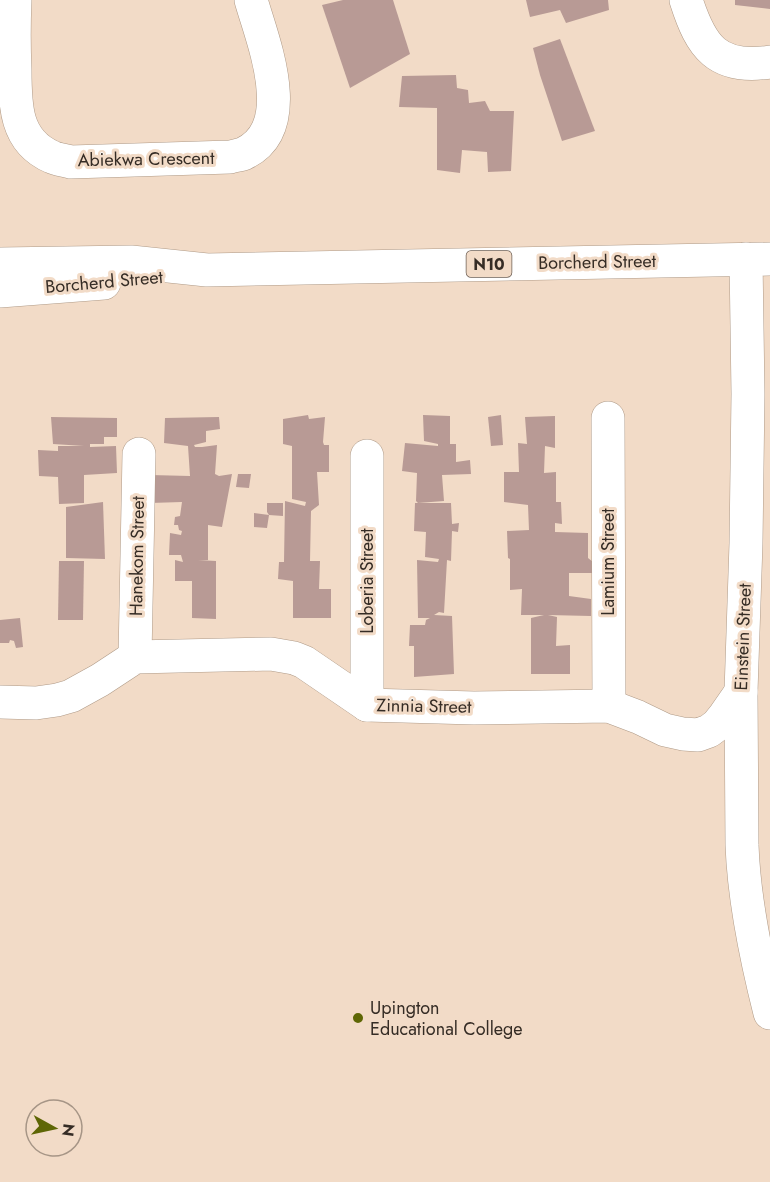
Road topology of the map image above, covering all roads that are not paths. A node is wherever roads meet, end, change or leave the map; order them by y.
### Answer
1 (15, 0) edge
2 (251, 0) edge
3 (690, 12) edge
4 (770, 62) edge
5 (758, 260) edge
6 (0, 264) edge
7 (207, 270) junction
8 (0, 291) edge
9 (608, 418) dead end
10 (139, 454) dead end
11 (367, 456) dead end
12 (758, 544) edge
13 (135, 657) junction
14 (741, 692) junction
15 (0, 702) edge
16 (367, 705) junction
17 (609, 706) junction
18 (770, 1013) edge

1 - 2 main road, Abiekwa Crescent
3 - 4 main road
5 - 7 main road, Borcherd Street / N10
5 - 12 main road, Einstein Street
6 - 7 main road, Borcherd Street / N10
7 - 8 main road, Borcherd Street / N10
9 - 17 main road, Lamium Street
10 - 13 main road, Hanekom Street
11 - 16 main road, Loberia Street
12 - 14 main road, Einstein Street
13 - 15 main road
13 - 16 main road, Zinnia Street
14 - 17 main road, Zinnia Street
14 - 18 main road, Einstein Street
16 - 17 main road, Zinnia Street

